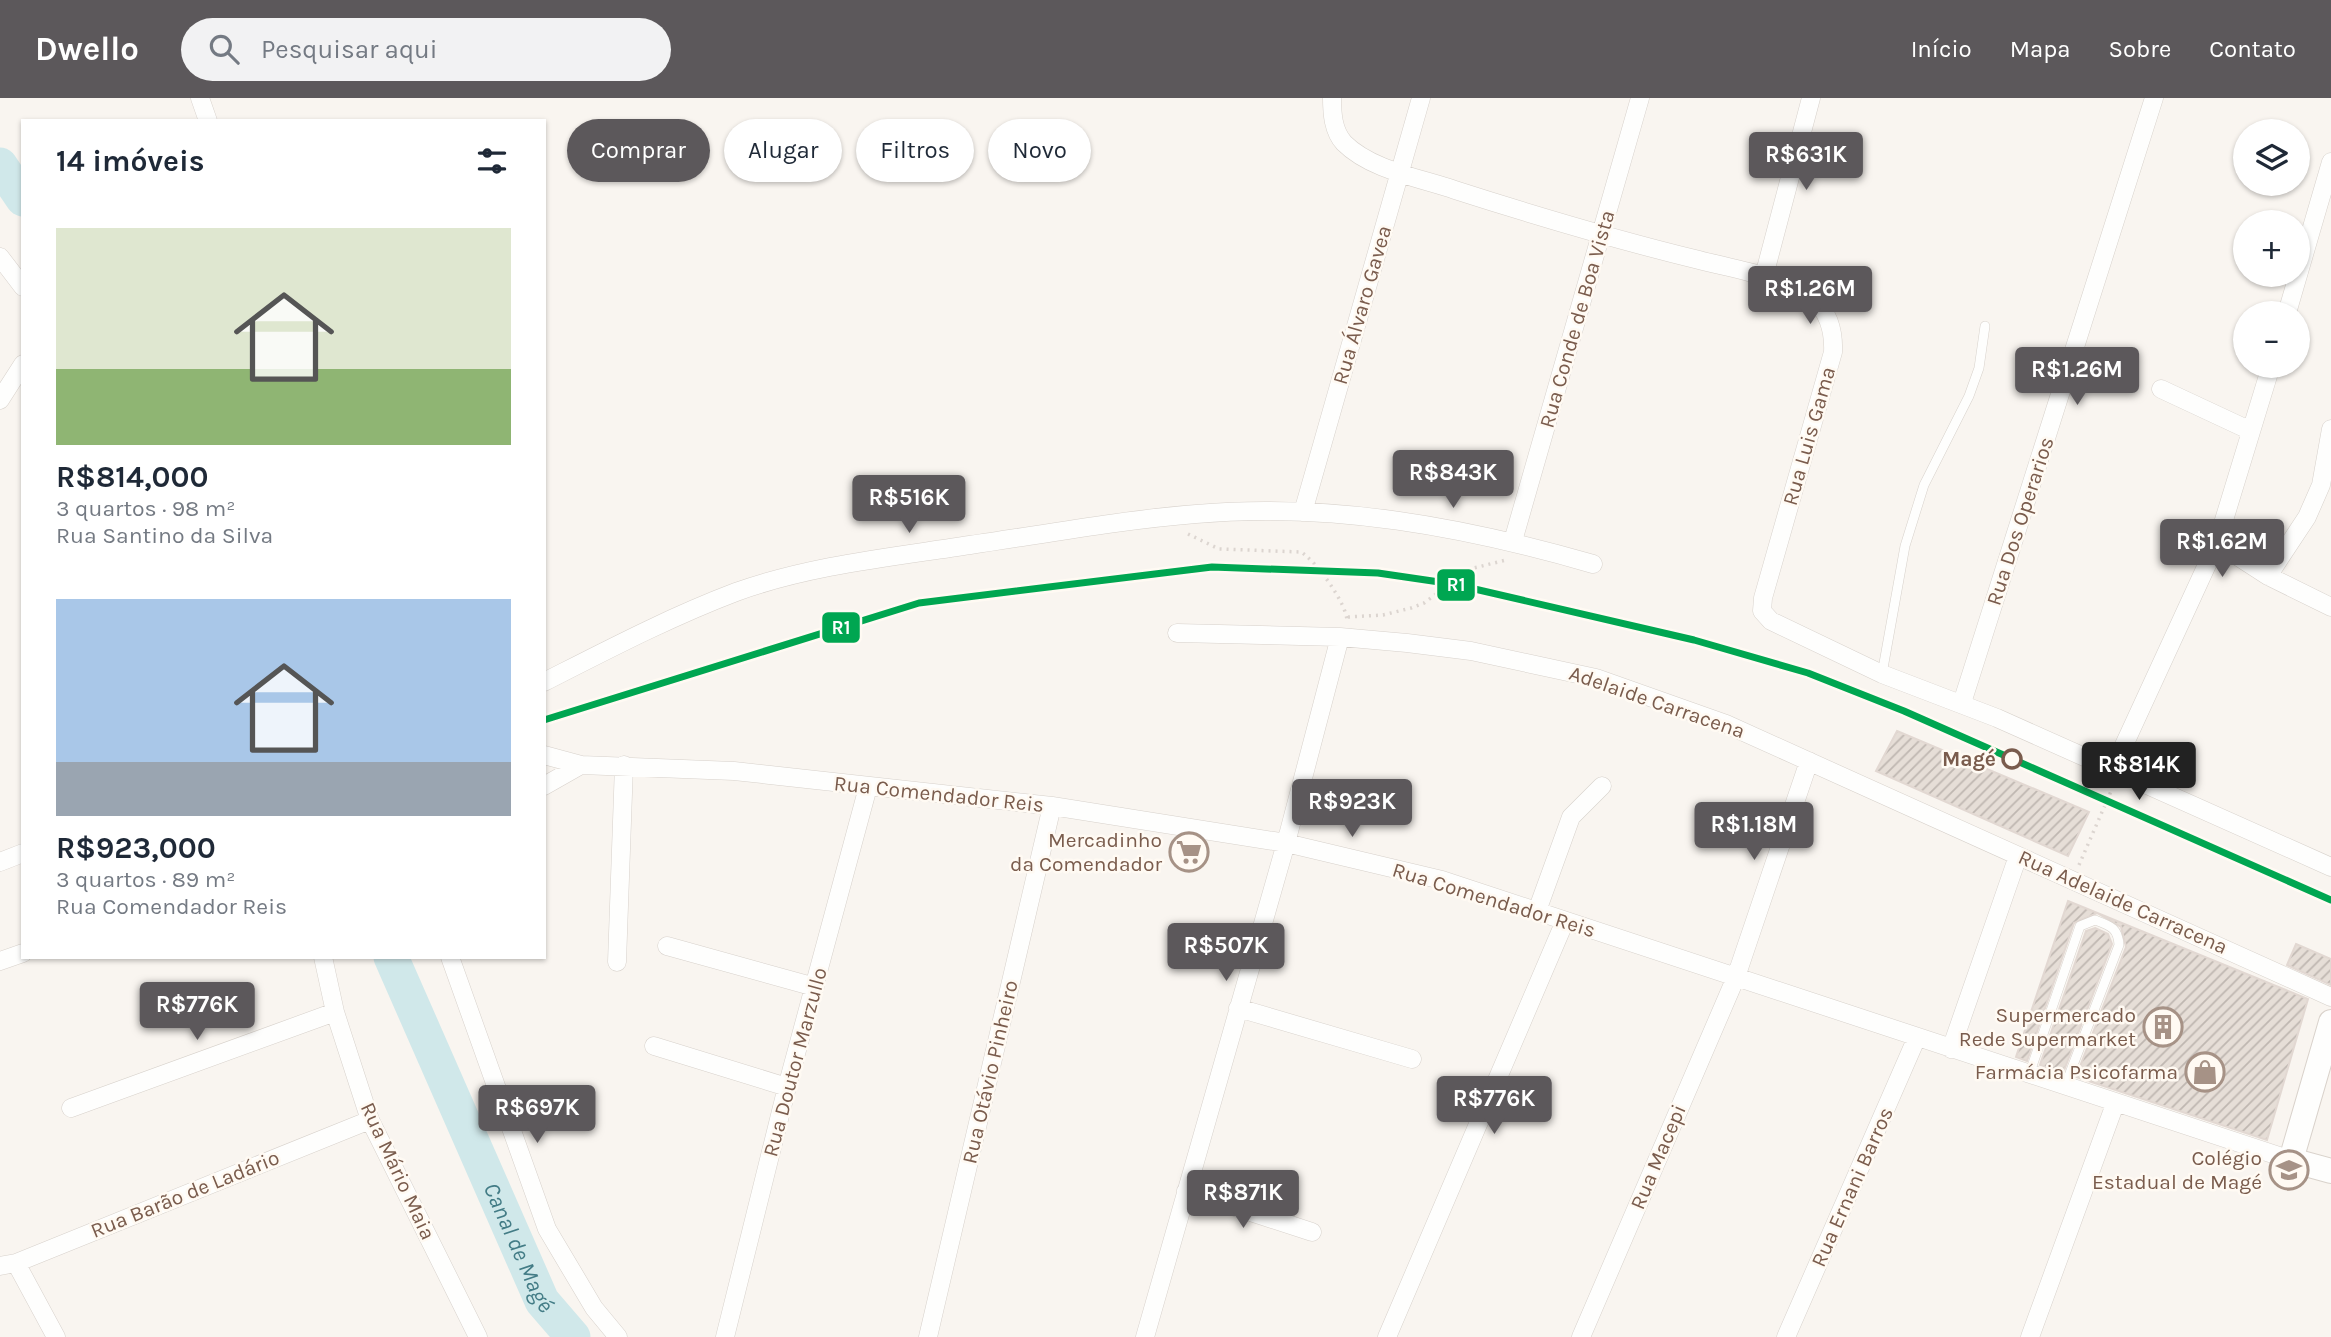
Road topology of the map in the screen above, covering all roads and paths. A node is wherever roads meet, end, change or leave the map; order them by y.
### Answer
1 (200, 98) edge
2 (1332, 98) edge
3 (1421, 98) edge
4 (1640, 98) edge
5 (1811, 98) edge
6 (2154, 98) edge
7 (207, 119) edge
8 (2331, 162) edge
9 (1400, 172) junction
10 (1601, 236) junction
11 (0, 257) edge
12 (1764, 276) junction
13 (21, 285) edge
14 (2290, 301) edge
15 (1985, 326) dead end
16 (21, 368) edge
17 (2267, 378) edge
18 (2161, 388) dead end
19 (0, 400) edge
20 (2331, 429) edge
21 (2251, 432) junction
22 (1303, 512) junction
23 (1161, 518) junction
24 (1513, 541) junction
25 (2217, 544) junction
26 (1593, 564) dead end
27 (2268, 576) junction
28 (2331, 607) edge
29 (1348, 617) junction
30 (1177, 633) dead end
31 (1340, 637) junction
32 (1882, 674) junction
33 (546, 680) edge
34 (1962, 703) junction
35 (546, 756) edge
36 (1809, 761) junction
37 (581, 765) junction
38 (624, 765) junction
39 (2114, 775) junction
40 (546, 785) edge
41 (1602, 786) dead end
42 (868, 787) junction
43 (1052, 806) junction
44 (1914, 810) joint
45 (1286, 843) junction
46 (21, 854) edge
47 (2018, 856) junction
48 (0, 862) edge
49 (2331, 867) edge
50 (2075, 873) dead end
51 (1537, 911) junction
52 (1565, 921) junction
53 (667, 946) dead end
54 (21, 954) edge
55 (323, 959) edge
56 (451, 959) edge
57 (0, 961) edge
58 (617, 961) dead end
59 (1736, 976) junction
60 (815, 987) junction
61 (2331, 997) edge
62 (1238, 1009) junction
63 (335, 1012) junction
64 (2331, 1023) edge
65 (1917, 1037) junction
66 (654, 1046) dead end
67 (1951, 1049) junction
68 (1412, 1059) dead end
69 (2029, 1075) junction
70 (787, 1087) junction
71 (2064, 1087) junction
72 (2115, 1104) junction
73 (71, 1108) dead end
74 (370, 1120) junction
75 (2291, 1160) junction
76 (2331, 1171) edge
77 (1186, 1191) junction
78 (1312, 1232) dead end
79 (8, 1264) edge
80 (56, 1337) edge
81 (478, 1337) edge
82 (618, 1337) edge
83 (725, 1337) edge
84 (928, 1337) edge
85 (1145, 1337) edge
86 (1387, 1337) edge
87 (1581, 1337) edge
88 (1786, 1337) edge
89 (2030, 1337) edge

1 - 7 street
2 - 9 street, Rua Luis Gama
3 - 9 street, Rua Álvaro Gavea
4 - 10 street, Rua Conde de Boa Vista
5 - 12 street
6 - 34 street, Rua Dos Operarios
8 - 14 street
9 - 10 street, Rua Luis Gama
9 - 22 street, Rua Álvaro Gavea
10 - 12 street, Rua Luis Gama
10 - 24 street, Rua Conde de Boa Vista
11 - 13 street
12 - 32 street, Rua Luis Gama
15 - 32 lane
16 - 19 street
17 - 21 street
18 - 21 street
20 - 27 street
21 - 25 street
22 - 23 street
22 - 24 street
23 - 29 path
23 - 33 street
24 - 26 street
24 - 29 path
25 - 27 street
25 - 39 street
27 - 28 street
29 - 31 path
30 - 31 street, Adelaide Carracena
31 - 36 street, Adelaide Carracena
31 - 45 street
32 - 34 street, Rua Luis Gama
34 - 39 street, Rua Luis Gama
35 - 37 street, Rua Comendador Reis
36 - 44 street, Adelaide Carracena
36 - 59 street, Rua Macepi
37 - 38 street, Rua Comendador Reis
37 - 40 street
38 - 42 street, Rua Comendador Reis
38 - 58 street
39 - 49 street, Rua Luis Gama
39 - 50 path
41 - 51 street
42 - 43 street, Rua Comendador Reis
42 - 60 street, Rua Doutor Marzullo
43 - 45 street, Rua Comendador Reis
43 - 84 street, Rua Otávio Pinheiro
44 - 47 street, Rua Adelaide Carracena
45 - 51 street, Rua Comendador Reis
45 - 62 street
46 - 48 street
47 - 61 street, Rua Adelaide Carracena
47 - 67 street
51 - 52 street, Rua Comendador Reis
52 - 59 street, Rua Comendador Reis
52 - 86 street
53 - 60 street
54 - 57 street
55 - 63 street, Rua Mário Maia
56 - 82 street
59 - 65 street, Rua Comendador Reis
59 - 87 street, Rua Macepi
60 - 70 street, Rua Doutor Marzullo
62 - 68 street
62 - 77 street
63 - 73 street
63 - 74 street, Rua Mário Maia
64 - 75 main road
65 - 67 street, Rua Comendador Reis
65 - 88 street, Rua Ernani Barros
66 - 70 street
67 - 69 street, Rua Comendador Reis
69 - 71 street, Rua Comendador Reis
69 - 71 lane
70 - 83 street, Rua Doutor Marzullo
71 - 72 street, Rua Comendador Reis
72 - 75 street, Rua Comendador Reis
72 - 89 street
74 - 79 street, Rua Barão de Ladário
74 - 81 street, Rua Mário Maia
75 - 76 main road
77 - 78 street
77 - 85 street
79 - 80 street

